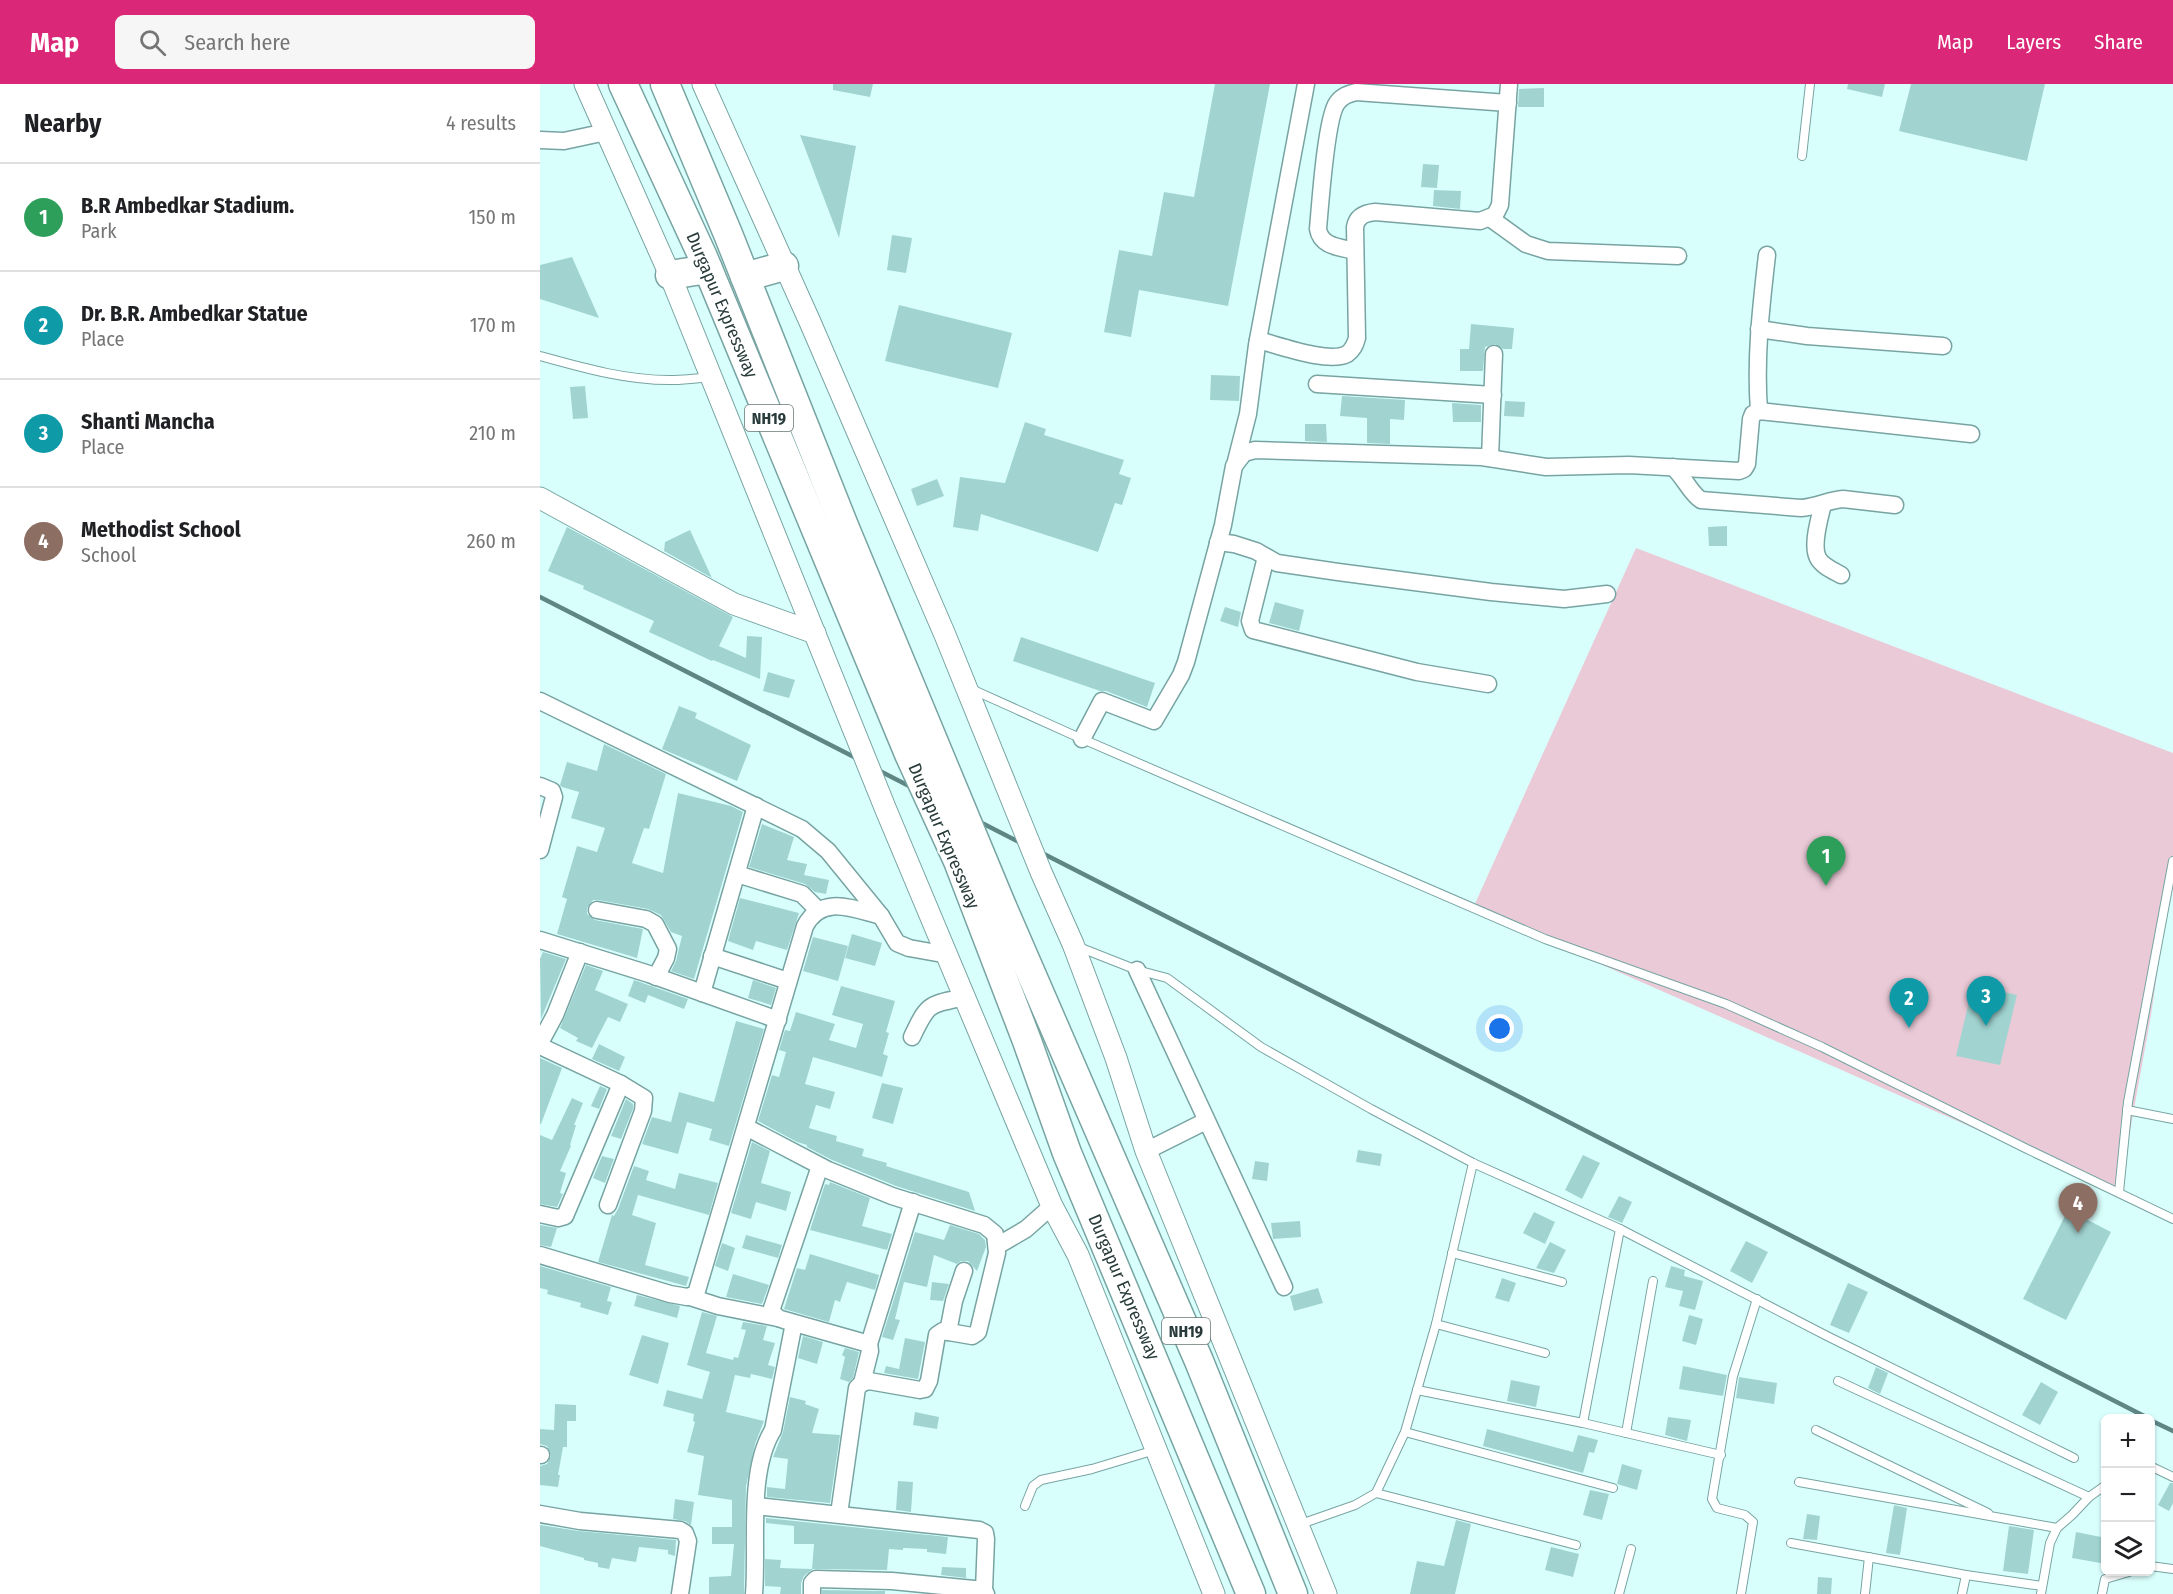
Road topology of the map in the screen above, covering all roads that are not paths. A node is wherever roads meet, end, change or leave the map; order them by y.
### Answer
1 (585, 84) edge
2 (623, 84) edge
3 (665, 84) edge
4 (703, 84) edge
5 (1306, 84) edge
6 (1509, 84) edge
7 (1810, 84) edge
8 (1508, 104) junction
9 (606, 132) junction
10 (540, 140) edge
11 (1802, 156) dead end
12 (1490, 218) junction
13 (1355, 251) junction
14 (1767, 255) dead end
15 (1678, 256) dead end
16 (783, 266) junction
17 (708, 269) junction
18 (670, 275) junction
19 (745, 277) junction
20 (1759, 329) junction
21 (1258, 340) junction
22 (1943, 346) dead end
23 (1494, 354) dead end
24 (540, 356) edge
25 (712, 377) junction
26 (1317, 384) dead end
27 (1493, 395) junction
28 (1760, 411) junction
29 (1971, 434) dead end
30 (1490, 458) junction
31 (1236, 461) junction
32 (1673, 467) junction
33 (540, 498) edge
34 (1823, 504) junction
35 (1895, 505) dead end
36 (1218, 542) junction
37 (1266, 557) junction
38 (1841, 575) dead end
39 (1607, 594) dead end
40 (815, 633) junction
41 (1488, 684) dead end
42 (966, 686) junction
43 (540, 701) edge
44 (1082, 739) junction
45 (540, 786) edge
46 (756, 806) junction
47 (540, 850) edge
48 (2173, 861) edge
49 (737, 874) junction
50 (597, 910) dead end
51 (818, 910) junction
52 (881, 916) junction
53 (540, 940) edge
54 (1073, 944) junction
55 (580, 952) junction
56 (948, 955) junction
57 (712, 956) junction
58 (1137, 970) junction
59 (656, 977) junction
60 (788, 981) junction
61 (702, 993) junction
62 (965, 997) junction
63 (778, 1020) junction
64 (912, 1037) dead end
65 (540, 1045) edge
66 (621, 1084) junction
67 (2127, 1110) junction
68 (2173, 1119) edge
69 (1206, 1121) junction
70 (746, 1127) junction
71 (1146, 1151) junction
72 (1473, 1163) junction
73 (820, 1166) junction
74 (2119, 1192) junction
75 (912, 1202) junction
76 (608, 1205) dead end
77 (1052, 1206) junction
78 (540, 1214) edge
79 (2173, 1219) edge
80 (1620, 1230) junction
81 (997, 1246) junction
82 (1452, 1253) junction
83 (540, 1255) edge
84 (964, 1271) dead end
85 (1653, 1281) dead end
86 (1562, 1282) dead end
87 (1284, 1287) dead end
88 (690, 1297) junction
89 (1757, 1299) junction
90 (778, 1318) junction
91 (794, 1323) junction
92 (1436, 1324) junction
93 (948, 1332) junction
94 (869, 1344) junction
95 (1545, 1353) dead end
96 (1838, 1381) dead end
97 (862, 1383) junction
98 (1417, 1390) junction
99 (1583, 1423) junction
100 (1815, 1430) dead end
101 (1406, 1432) junction
102 (1626, 1433) junction
103 (1156, 1449) junction
104 (1721, 1455) junction
105 (2073, 1458) dead end
106 (2155, 1468) edge
107 (2173, 1477) edge
108 (1799, 1482) dead end
109 (1613, 1488) dead end
110 (2101, 1489) edge
111 (1376, 1493) junction
112 (2089, 1497) junction
113 (756, 1506) junction
114 (1024, 1506) dead end
115 (540, 1514) edge
116 (839, 1514) junction
117 (2000, 1519) junction
118 (1298, 1525) junction
119 (2056, 1528) junction
120 (1791, 1543) dead end
121 (1576, 1545) dead end
122 (1631, 1549) dead end
123 (1869, 1557) junction
124 (2155, 1567) edge
125 (2173, 1569) edge
126 (1966, 1575) junction
127 (2115, 1576) edge
128 (2042, 1590) edge
129 (985, 1592) edge
130 (680, 1594) edge
131 (754, 1594) edge
132 (812, 1594) edge
133 (1214, 1594) edge
134 (1251, 1594) edge
135 (1293, 1594) edge
136 (1326, 1594) edge
137 (1619, 1594) edge
138 (1742, 1594) edge
139 (1865, 1594) edge
140 (1962, 1594) edge
141 (2102, 1594) edge

1 - 9 street
2 - 17 highway, Durgapur Expressway / NH19
3 - 19 highway, Durgapur Expressway / NH19
4 - 16 street
5 - 21 street
6 - 8 street
7 - 11 lane
8 - 12 street
8 - 13 street
9 - 10 street
9 - 18 street
12 - 13 street
12 - 15 street
13 - 21 street
14 - 20 street
16 - 19 highway
16 - 42 street
17 - 18 highway
17 - 134 highway, Durgapur Expressway / NH19
18 - 25 street
19 - 135 highway, Durgapur Expressway / NH19
20 - 22 street
20 - 28 street
21 - 31 street
23 - 27 street
24 - 25 lane
25 - 40 street
26 - 27 street
27 - 30 street
28 - 29 street
28 - 32 street
30 - 31 street
30 - 32 street
31 - 36 street
32 - 34 street
33 - 40 street
34 - 35 street
34 - 38 street
36 - 37 street
36 - 44 street
37 - 39 street
37 - 41 street
40 - 56 street
42 - 44 lane
42 - 54 street
43 - 46 street
44 - 74 lane
45 - 47 street
46 - 49 street
46 - 52 street
48 - 67 lane
49 - 51 street
49 - 57 street
50 - 59 street
51 - 52 street
51 - 60 street
52 - 56 street
53 - 55 street
54 - 58 lane
54 - 71 street
55 - 59 street
55 - 65 street
56 - 62 street
57 - 60 street
57 - 61 street
58 - 69 street
58 - 72 lane
59 - 61 street
60 - 63 street
61 - 63 street
62 - 64 street
62 - 77 street
63 - 70 street
65 - 66 street
66 - 76 street
66 - 78 street
67 - 68 lane
67 - 74 lane
69 - 71 street
69 - 87 street
70 - 73 street
70 - 88 street
71 - 118 street
72 - 80 lane
72 - 82 lane
73 - 75 street
73 - 90 street
74 - 79 lane
75 - 81 street
75 - 94 street
77 - 81 street
77 - 103 street
80 - 89 lane
80 - 99 lane
81 - 93 street
82 - 86 lane
82 - 92 lane
83 - 88 street
84 - 93 street
85 - 102 lane
88 - 90 street
89 - 104 lane
89 - 105 lane
90 - 91 street
91 - 94 street
91 - 113 street
92 - 95 lane
92 - 98 lane
93 - 97 street
94 - 97 street
96 - 112 lane
97 - 116 street
98 - 99 lane
98 - 101 lane
99 - 102 lane
100 - 117 lane
101 - 109 lane
101 - 111 lane
102 - 104 lane
103 - 114 lane
103 - 133 street
104 - 138 lane
106 - 107 lane
108 - 117 lane
110 - 112 lane
111 - 118 lane
111 - 121 lane
112 - 119 lane
113 - 116 street
113 - 131 street
115 - 130 street
116 - 129 street
117 - 119 lane
118 - 136 street
119 - 128 lane
120 - 123 lane
122 - 137 lane
123 - 126 lane
123 - 139 lane
124 - 125 lane
126 - 128 lane
126 - 140 lane
127 - 141 lane
129 - 132 street

